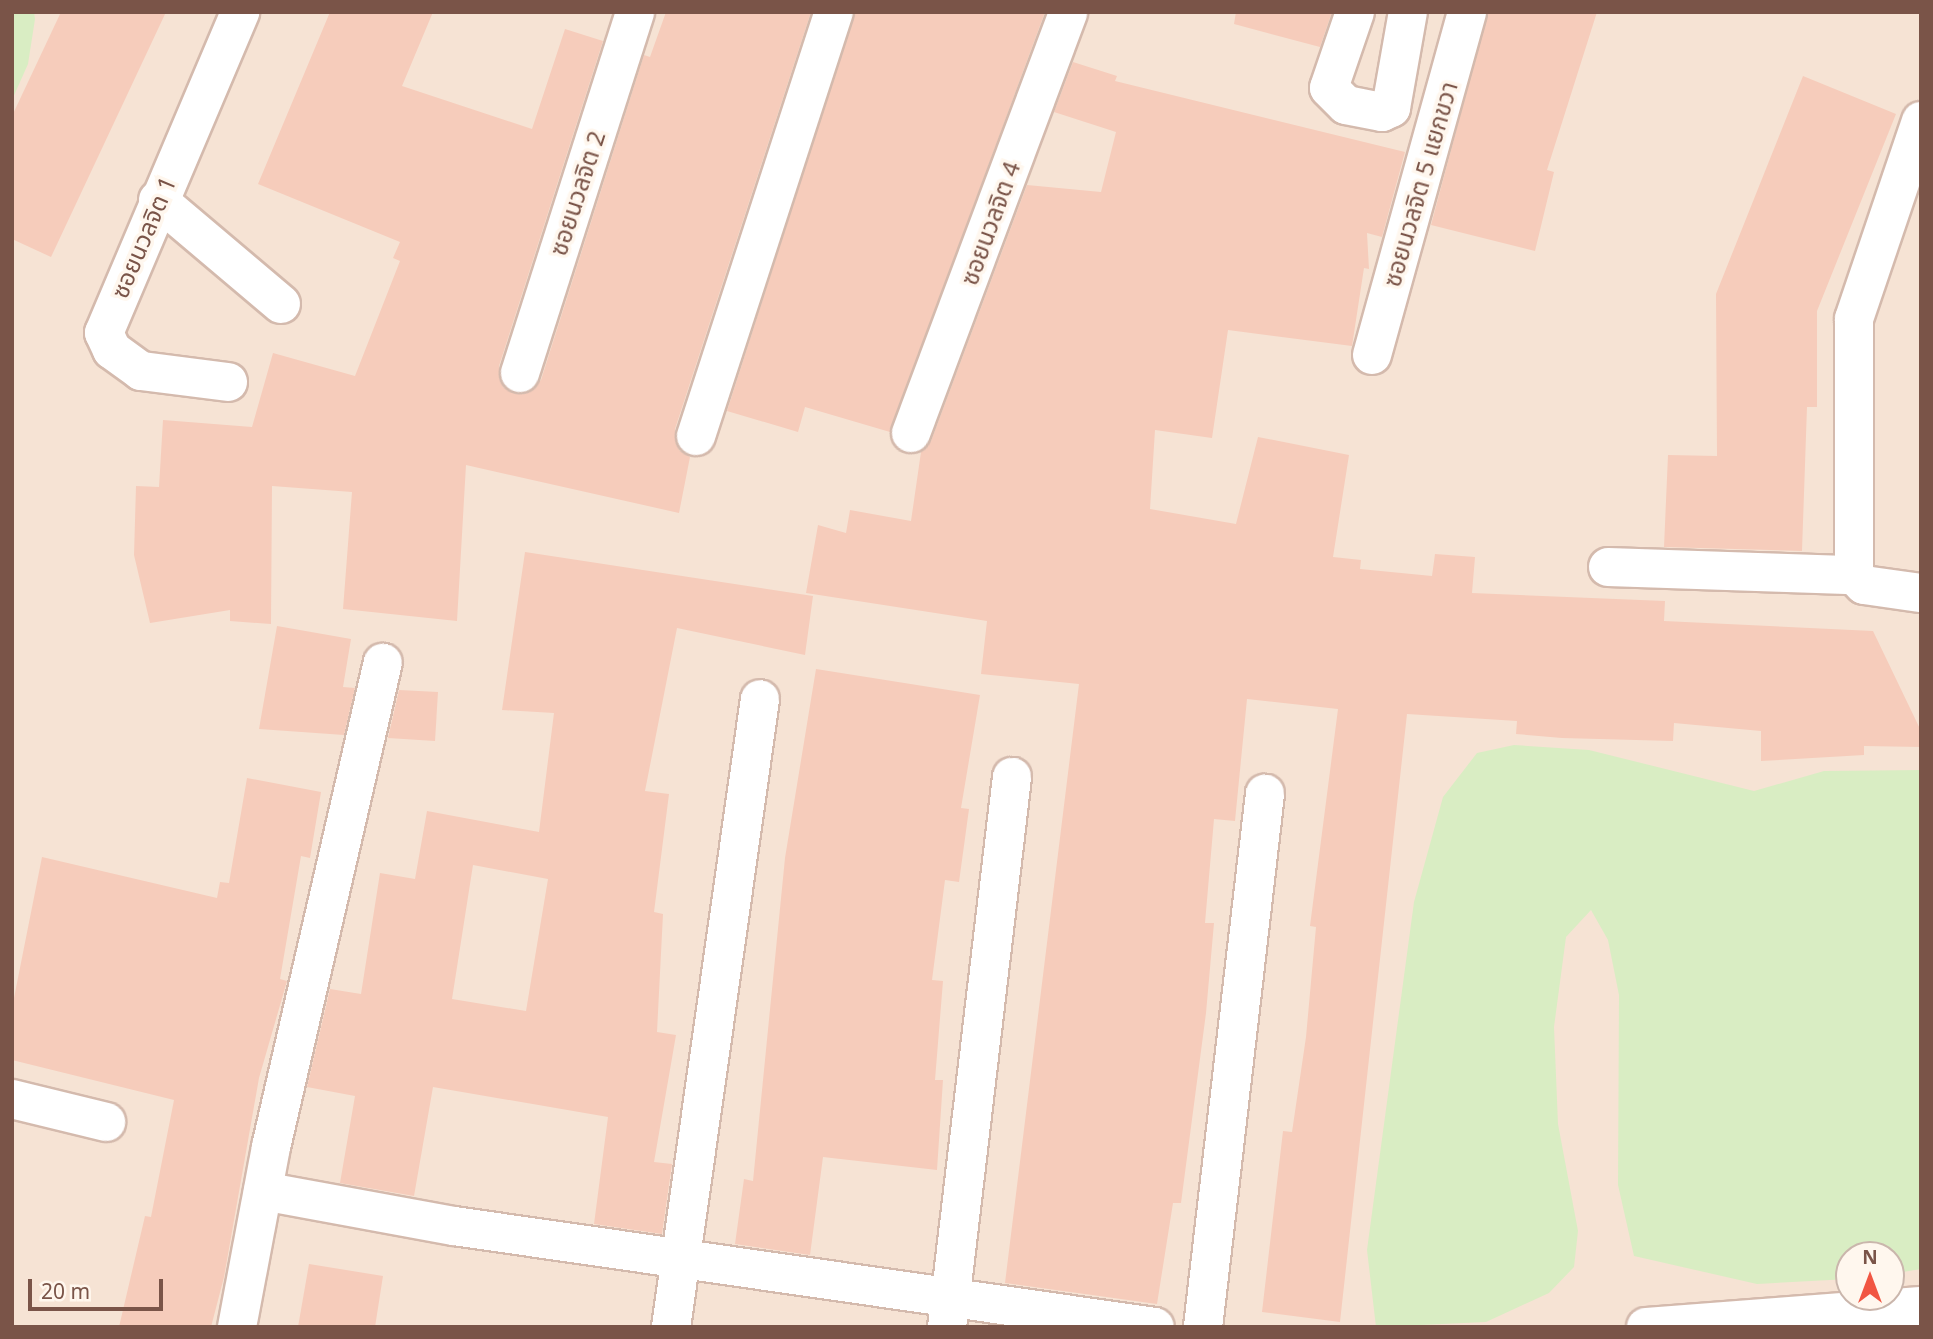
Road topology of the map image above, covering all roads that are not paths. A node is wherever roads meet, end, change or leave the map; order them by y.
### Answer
1 (240, 12) edge
2 (635, 12) edge
3 (834, 12) edge
4 (1068, 12) edge
5 (1355, 12) edge
6 (1408, 12) edge
7 (1467, 12) edge
8 (1921, 121) edge
9 (158, 200) junction
10 (281, 304) dead end
11 (1371, 355) dead end
12 (520, 373) dead end
13 (228, 382) dead end
14 (911, 433) dead end
15 (696, 436) dead end
16 (1608, 567) dead end
17 (1854, 575) junction
18 (1921, 593) edge
19 (383, 663) dead end
20 (760, 699) dead end
21 (1012, 777) dead end
22 (1265, 794) dead end
23 (12, 1099) edge
24 (106, 1122) dead end
25 (263, 1191) junction
26 (678, 1257) junction
27 (1921, 1306) edge
28 (949, 1312) edge
29 (1822, 1320) edge
30 (237, 1327) edge
31 (671, 1327) edge
32 (1155, 1327) edge
33 (1203, 1327) edge
34 (1646, 1327) edge

1 - 9 street, ซอยนวลจิต 1
2 - 12 street, ซอยนวลจิต 2
3 - 15 street
4 - 14 street, ซอยนวลจิต 4
5 - 6 street
7 - 11 street, ซอยนวลจิต 5 แยกขวา
8 - 17 street
9 - 10 street
9 - 13 street, ซอยนวลจิต 1
16 - 17 street
17 - 18 street
19 - 25 street
20 - 26 street
21 - 28 street
22 - 33 street
23 - 24 street
25 - 26 street
25 - 30 street
26 - 28 street
26 - 31 street
27 - 29 street
28 - 32 street
29 - 34 street

